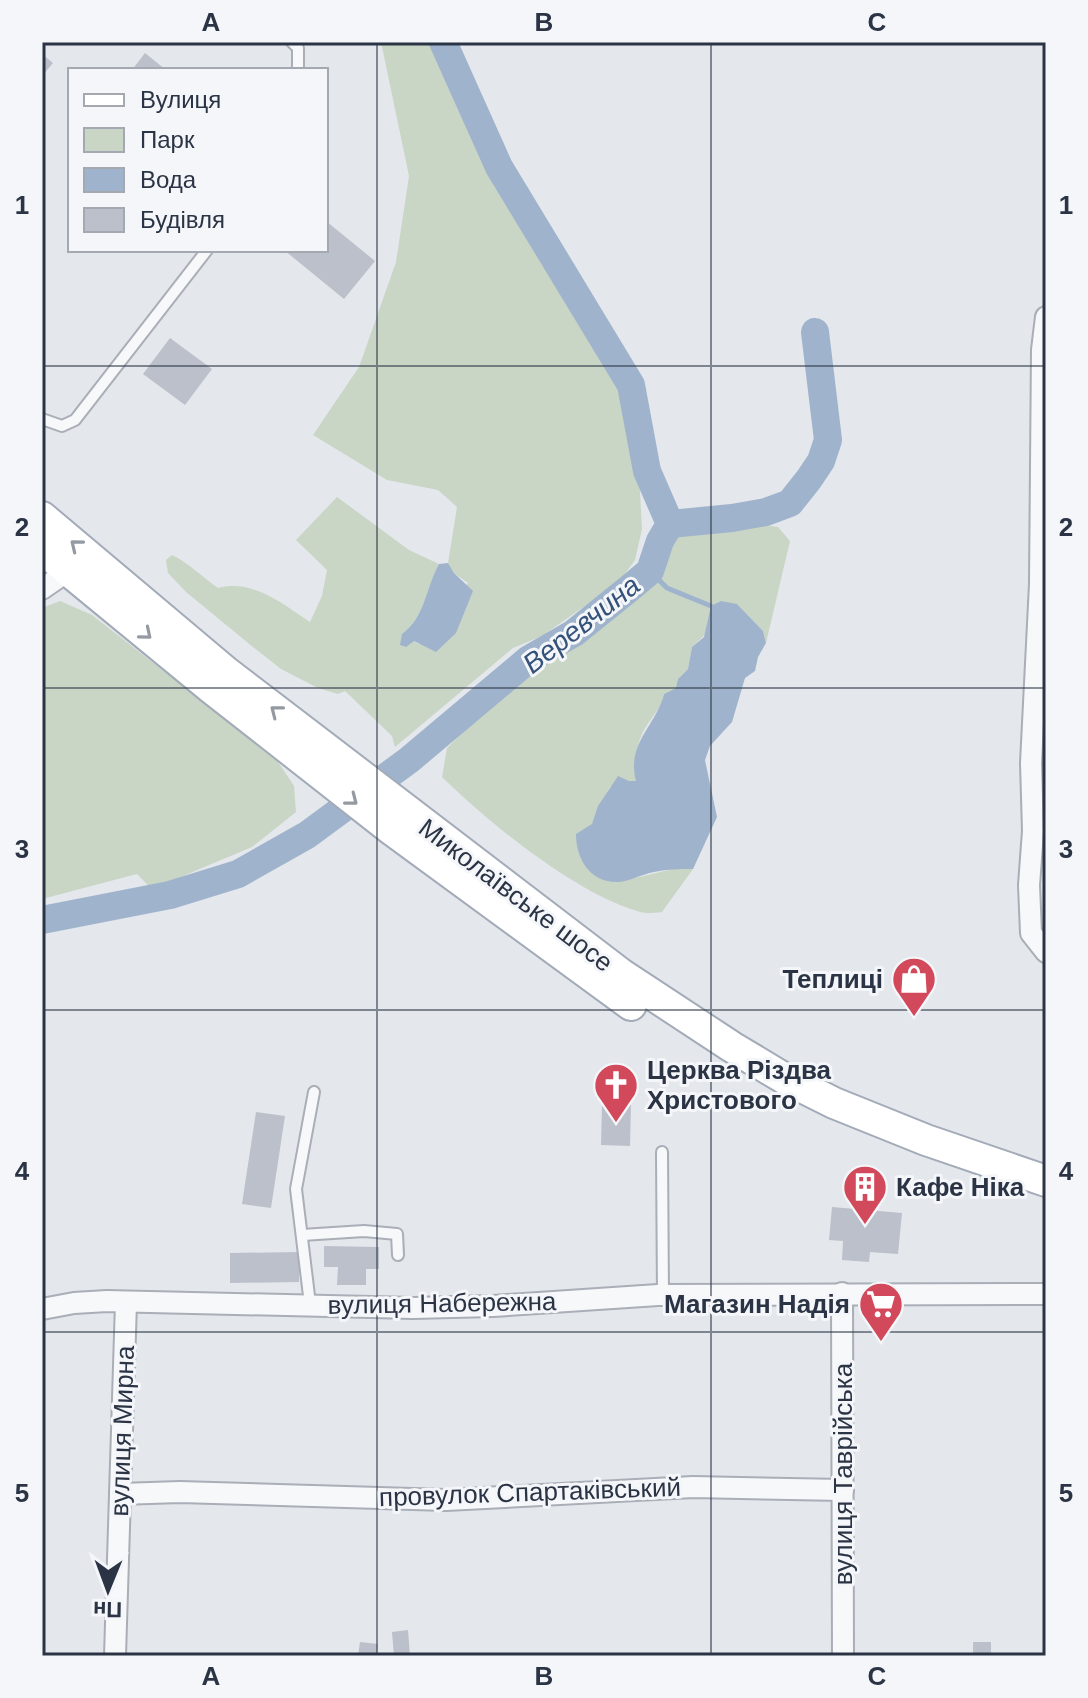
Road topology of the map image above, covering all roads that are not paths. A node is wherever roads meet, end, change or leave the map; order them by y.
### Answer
1 (292, 42) edge
2 (298, 68) edge
3 (205, 252) edge
4 (1045, 317) edge
5 (42, 419) edge
6 (42, 517) edge
7 (42, 549) edge
8 (68, 571) junction
9 (42, 589) edge
10 (1042, 634) edge
11 (325, 764) junction
12 (403, 824) junction
13 (1046, 952) edge
14 (314, 1092) dead end
15 (662, 1152) dead end
16 (1046, 1181) edge
17 (1046, 1203) edge
18 (302, 1235) junction
19 (398, 1255) dead end
20 (842, 1293) junction
21 (1046, 1294) edge
22 (663, 1295) junction
23 (126, 1302) junction
24 (310, 1304) junction
25 (42, 1309) edge
26 (843, 1490) junction
27 (120, 1494) junction
28 (115, 1656) edge
29 (843, 1656) edge

1 - 2 lane
3 - 5 lane
4 - 10 street
11 -> 6 main road, Миколаївське шосе
7 - 8 main road, Миколаївське шосе
8 - 9 street
8 -> 11 main road, Миколаївське шосе
10 - 13 street
11 - 12 main road, Миколаївське шосе
12 - 16 main road, Миколаївське шосе
12 - 17 main road, Миколаївське шосе
14 - 18 lane
15 - 22 lane
18 - 19 lane
18 - 24 lane
20 - 21 street, вулиця Набережна
20 - 22 street, вулиця Набережна
20 - 26 street, вулиця Таврійська
22 - 24 street, вулиця Набережна
23 - 24 street, вулиця Набережна
23 - 25 street, вулиця Набережна
23 - 27 street, вулиця Мирна
26 - 27 street, провулок Спартаківський
26 - 29 street, вулиця Таврійська
27 - 28 street, вулиця Мирна

